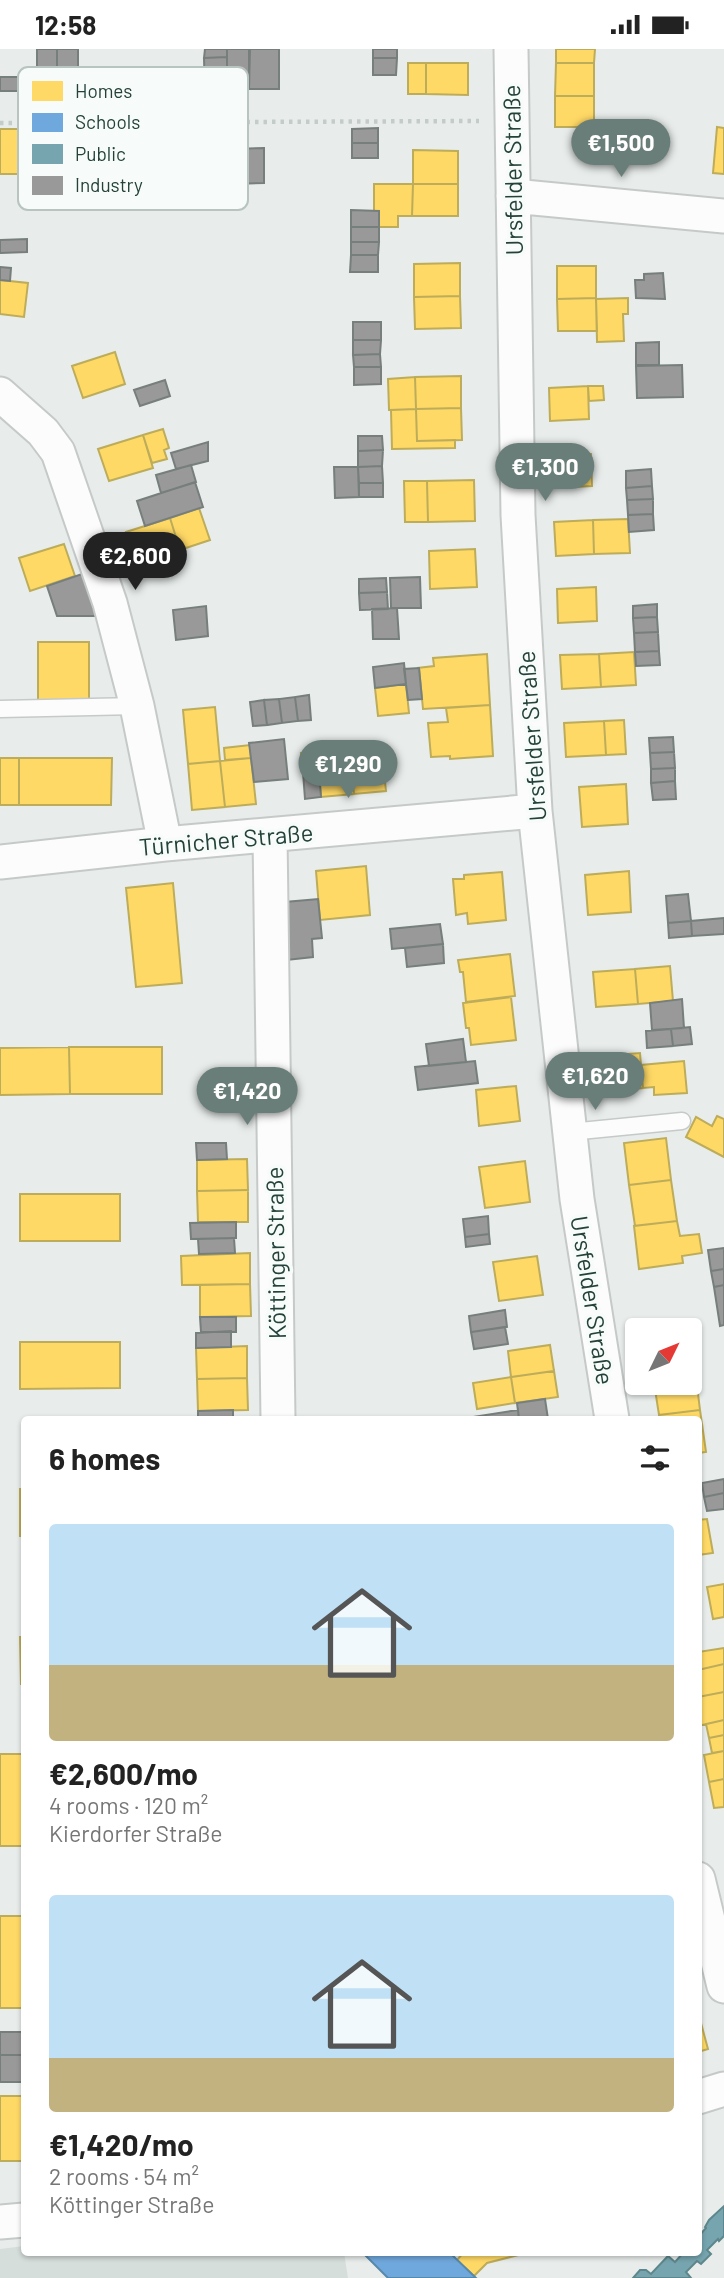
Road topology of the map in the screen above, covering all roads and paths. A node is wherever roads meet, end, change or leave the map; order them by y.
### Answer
1 (511, 49) edge
2 (510, 121) junction
3 (248, 122) edge
4 (0, 123) edge
5 (18, 123) edge
6 (513, 196) junction
7 (724, 216) edge
8 (0, 394) edge
9 (137, 706) junction
10 (0, 709) edge
11 (535, 811) junction
12 (270, 835) junction
13 (165, 844) junction
14 (0, 862) edge
15 (682, 1121) dead end
16 (570, 1132) junction
17 (278, 1416) edge
18 (612, 1416) edge
19 (702, 1894) edge
20 (722, 1969) edge
21 (724, 2089) edge
22 (702, 2096) edge
23 (21, 2220) edge
24 (0, 2222) edge

1 - 2 street, Ursfelder Straße
2 - 3 path
2 - 6 street, Ursfelder Straße
4 - 5 path
6 - 7 street
6 - 11 street, Ursfelder Straße
8 - 9 street
9 - 10 lane
9 - 13 street
11 - 12 street, Türnicher Straße
11 - 16 street, Ursfelder Straße
12 - 13 street, Türnicher Straße
12 - 17 street, Köttinger Straße
13 - 14 street, Türnicher Straße
15 - 16 lane
16 - 18 street, Ursfelder Straße
19 - 20 street
21 - 22 street
23 - 24 street

